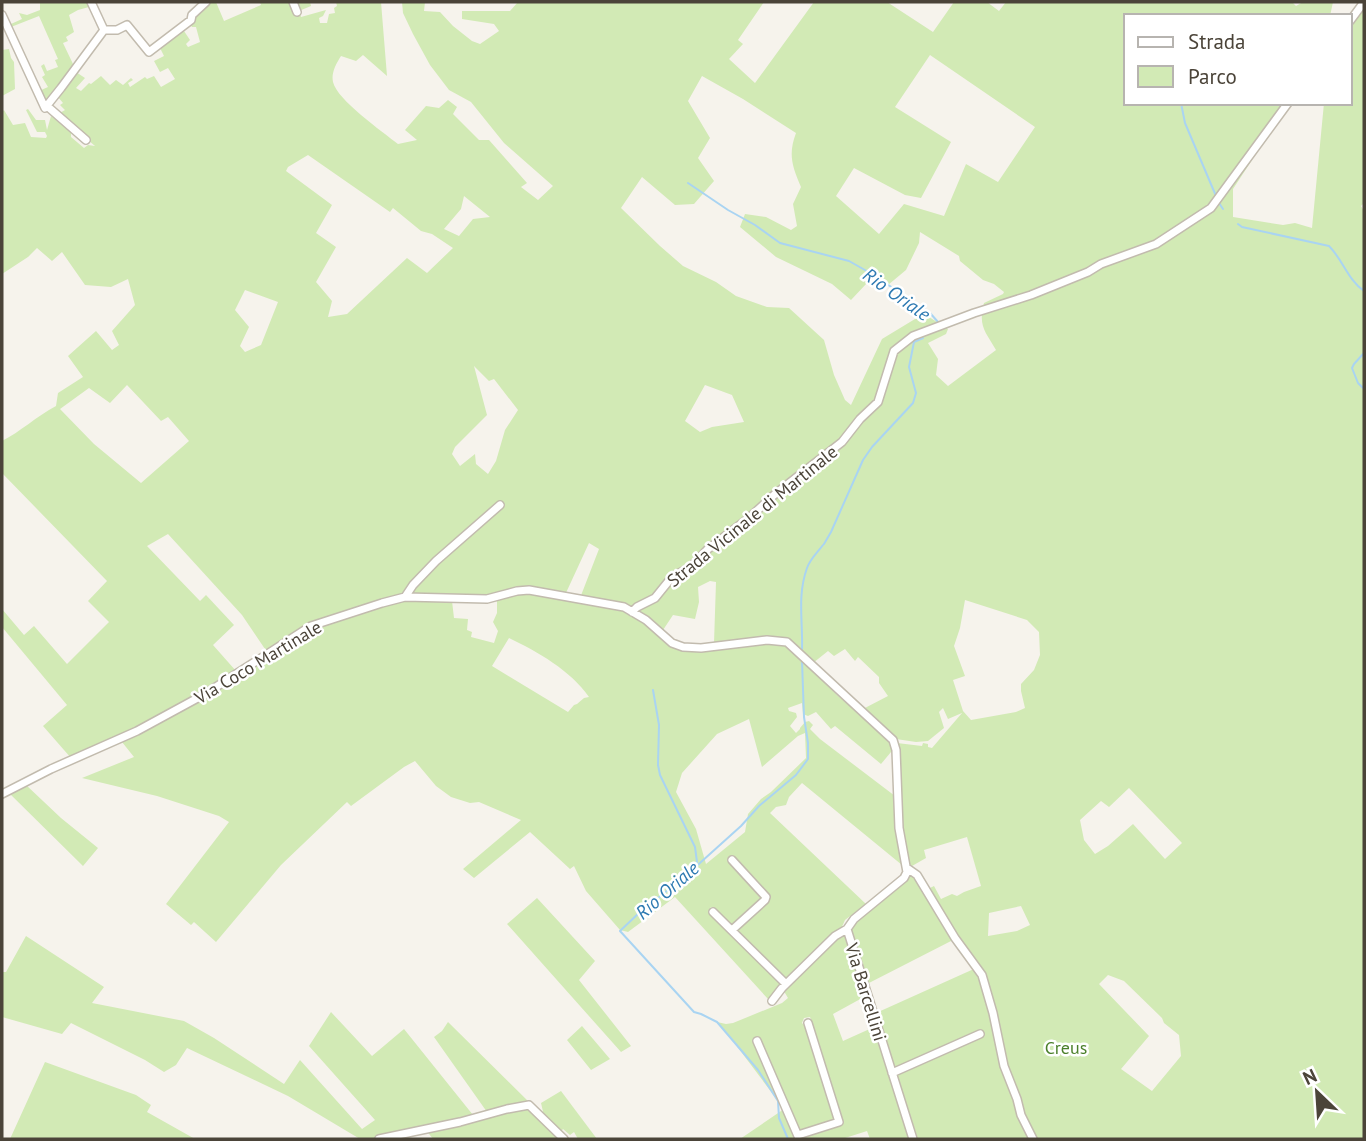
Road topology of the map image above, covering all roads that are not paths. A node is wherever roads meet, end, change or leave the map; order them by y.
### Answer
1 (91, 2) edge
2 (206, 2) edge
3 (293, 2) edge
4 (1364, 2) edge
5 (297, 12) dead end
6 (2, 15) edge
7 (1352, 18) edge
8 (104, 30) junction
9 (1287, 105) edge
10 (47, 106) junction
11 (86, 140) dead end
12 (500, 505) dead end
13 (405, 597) junction
14 (632, 612) junction
15 (2, 794) edge
16 (732, 860) dead end
17 (907, 868) junction
18 (713, 912) dead end
19 (847, 929) junction
20 (732, 930) junction
21 (786, 984) junction
22 (772, 1001) dead end
23 (808, 1023) dead end
24 (980, 1034) dead end
25 (757, 1041) dead end
26 (892, 1073) junction
27 (799, 1137) edge
28 (379, 1139) edge
29 (564, 1139) edge
30 (913, 1139) edge
31 (1033, 1139) edge

1 - 8 street
2 - 8 street
3 - 5 street
4 - 7 street
6 - 10 street
8 - 10 street
9 - 14 street, Strada Vicinale di Martinale
10 - 11 street
12 - 13 street
13 - 14 street, Via Coco Martinale
13 - 15 street, Via Coco Martinale
14 - 17 street, Via Coco Martinale
16 - 20 street
17 - 19 street, Via Barcellini
17 - 31 street
18 - 20 street
19 - 21 street
19 - 26 street, Via Barcellini
20 - 21 street
21 - 22 street
23 - 27 street
24 - 26 street
25 - 27 street
26 - 30 street, Via Barcellini
28 - 29 street

